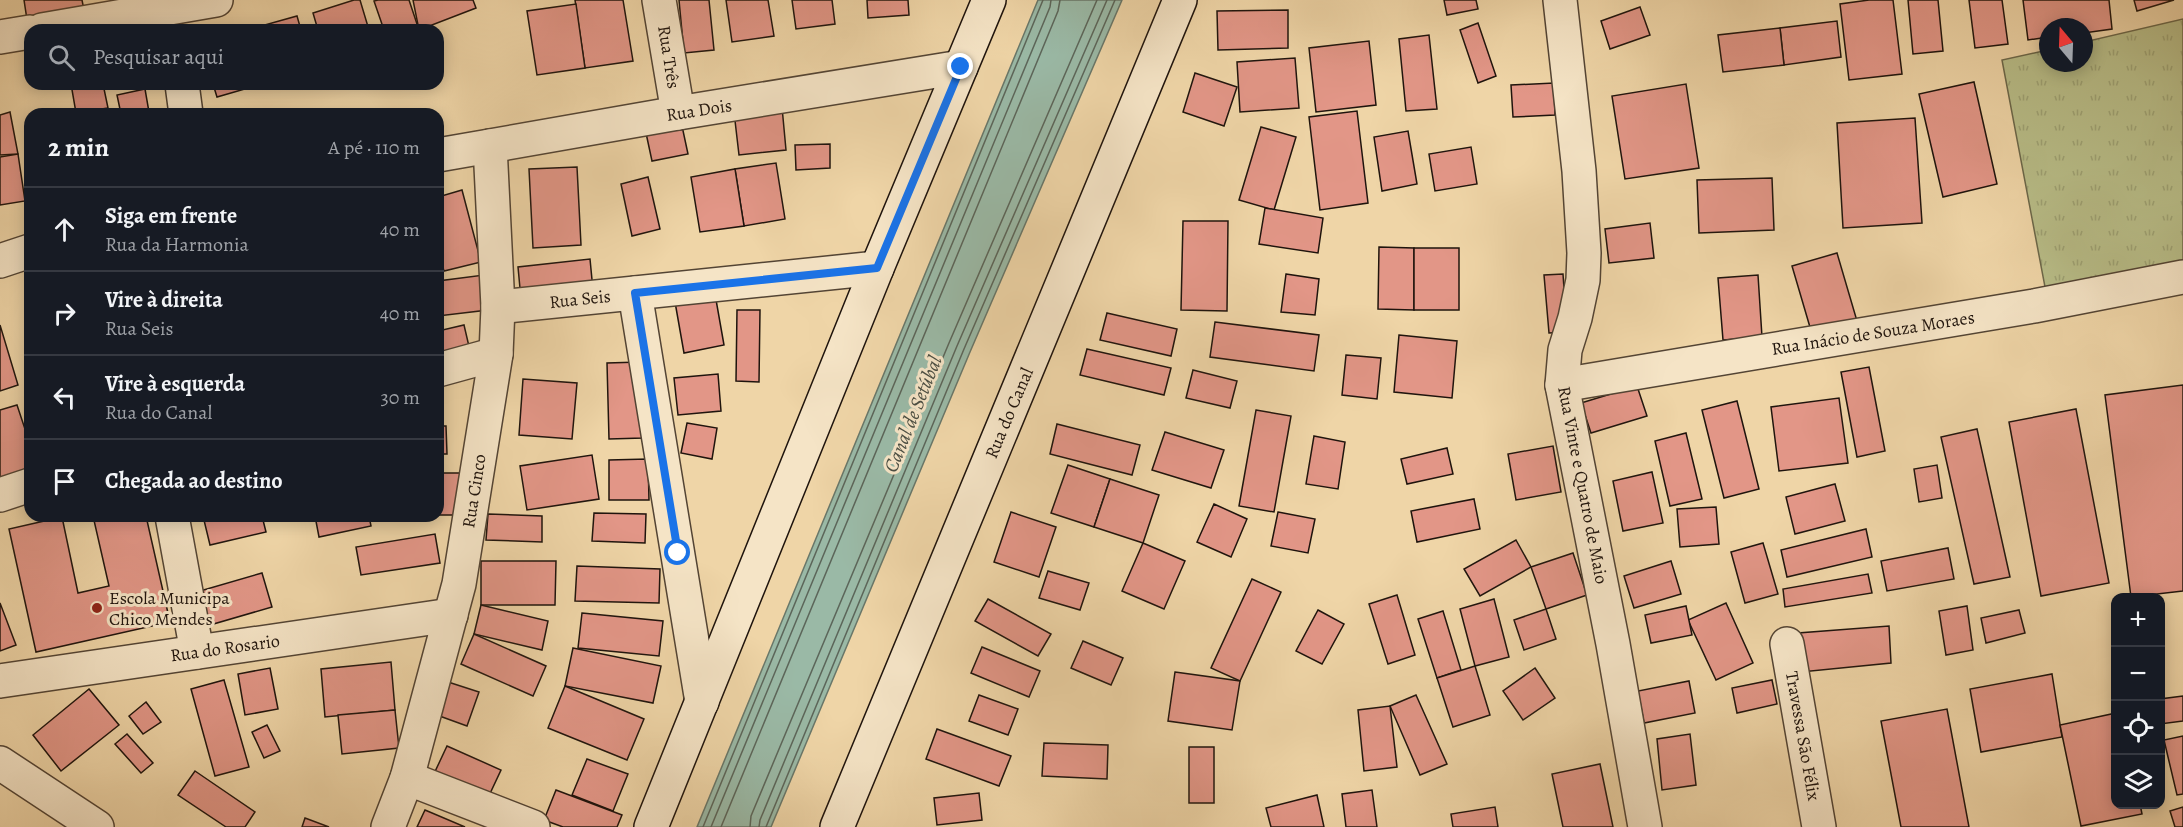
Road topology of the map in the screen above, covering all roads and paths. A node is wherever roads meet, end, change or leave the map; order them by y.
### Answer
1 (216, 0) edge
2 (659, 0) edge
3 (989, 0) edge
4 (1180, 0) edge
5 (1560, 0) edge
6 (171, 13) edge
7 (88, 24) edge
8 (24, 33) edge
9 (0, 37) edge
10 (961, 67) junction
11 (183, 90) edge
12 (185, 108) edge
13 (678, 113) junction
14 (490, 146) junction
15 (444, 154) edge
16 (24, 253) edge
17 (0, 261) edge
18 (877, 268) junction
19 (2183, 277) edge
20 (635, 293) junction
21 (498, 307) junction
22 (496, 354) junction
23 (444, 368) edge
24 (1562, 385) junction
25 (24, 487) edge
26 (0, 495) edge
27 (173, 522) edge
28 (451, 615) junction
29 (1787, 644) dead end
30 (197, 652) junction
31 (0, 681) edge
32 (702, 702) junction
33 (0, 763) edge
34 (407, 778) junction
35 (97, 827) edge
36 (388, 827) edge
37 (532, 827) edge
38 (651, 827) edge
39 (837, 827) edge
40 (1645, 827) edge
41 (1819, 827) edge

1 - 6 street
2 - 13 street, Rua Três
3 - 10 street
4 - 39 street, Rua do Canal
5 - 24 street, Rua Vinte e Quatro de Maio
6 - 7 street
8 - 9 street
10 - 13 street, Rua Dois
10 - 18 street
11 - 12 street
13 - 14 street, Rua Dois
14 - 15 street, Rua Dois
14 - 21 street, Rua Cinco
16 - 17 street
18 - 20 street, Rua Seis
18 - 32 street
19 - 24 street, Rua Inácio de Souza Moraes
20 - 21 street, Rua Seis
20 - 32 street
21 - 22 street, Rua Cinco
22 - 23 street
22 - 28 street, Rua Cinco
24 - 40 street, Rua Vinte e Quatro de Maio
25 - 26 street
27 - 30 street
28 - 30 street, Rua do Rosario
28 - 34 street, Rua Cinco
29 - 41 street, Travessa São Félix
30 - 31 street, Rua do Rosario
32 - 38 street
33 - 35 street
34 - 36 street, Rua Cinco
34 - 37 street

